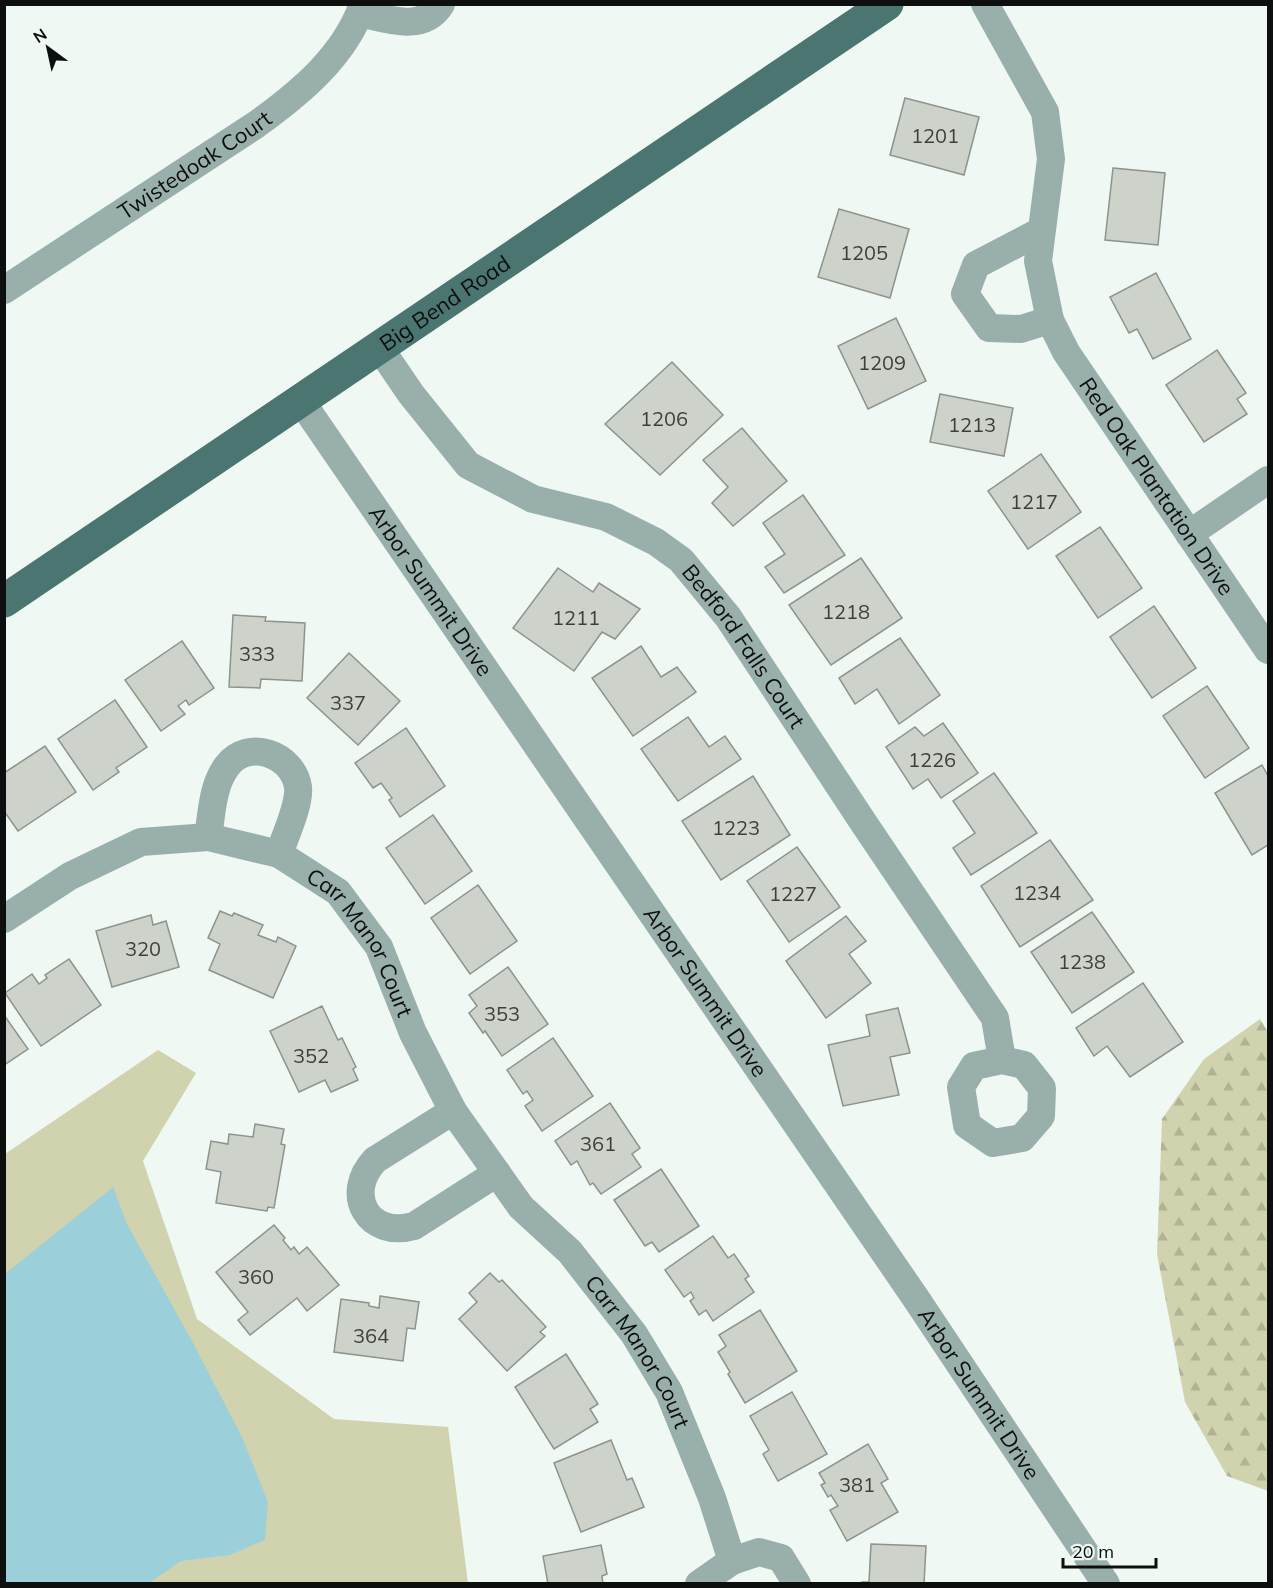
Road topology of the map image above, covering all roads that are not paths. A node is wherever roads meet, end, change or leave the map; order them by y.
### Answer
1 (441, 4) edge
2 (887, 4) edge
3 (985, 4) edge
4 (362, 9) edge
5 (1041, 231) junction
6 (4, 290) edge
7 (1050, 320) junction
8 (379, 347) junction
9 (301, 401) junction
10 (1269, 480) edge
11 (1189, 534) junction
12 (4, 601) edge
13 (1269, 650) edge
14 (208, 837) junction
15 (279, 854) junction
16 (4, 919) edge
17 (1002, 1060) dead end
18 (453, 1111) junction
19 (497, 1173) junction
20 (732, 1561) junction
21 (699, 1584) edge
22 (797, 1584) edge
23 (1106, 1584) edge

1 - 4 street, Twistedoak Court
2 - 8 main road, Big Bend Road
3 - 5 street, Red Oak Plantation Drive
4 - 6 street, Twistedoak Court
5 - 7 street, Red Oak Plantation Drive
5 - 7 street
7 - 11 street, Red Oak Plantation Drive
8 - 9 main road, Big Bend Road
8 - 17 street, Bedford Falls Court
9 - 12 main road, Big Bend Road
9 - 23 street, Arbor Summit Drive
10 - 11 street
11 - 13 street, Red Oak Plantation Drive
14 - 15 street, Carr Manor Court
14 - 15 street, Carr Manor Court
14 - 16 street, Carr Manor Court
15 - 18 street, Carr Manor Court
18 - 19 street, Carr Manor Court
18 - 19 street
19 - 20 street, Carr Manor Court
20 - 21 street
20 - 22 street

